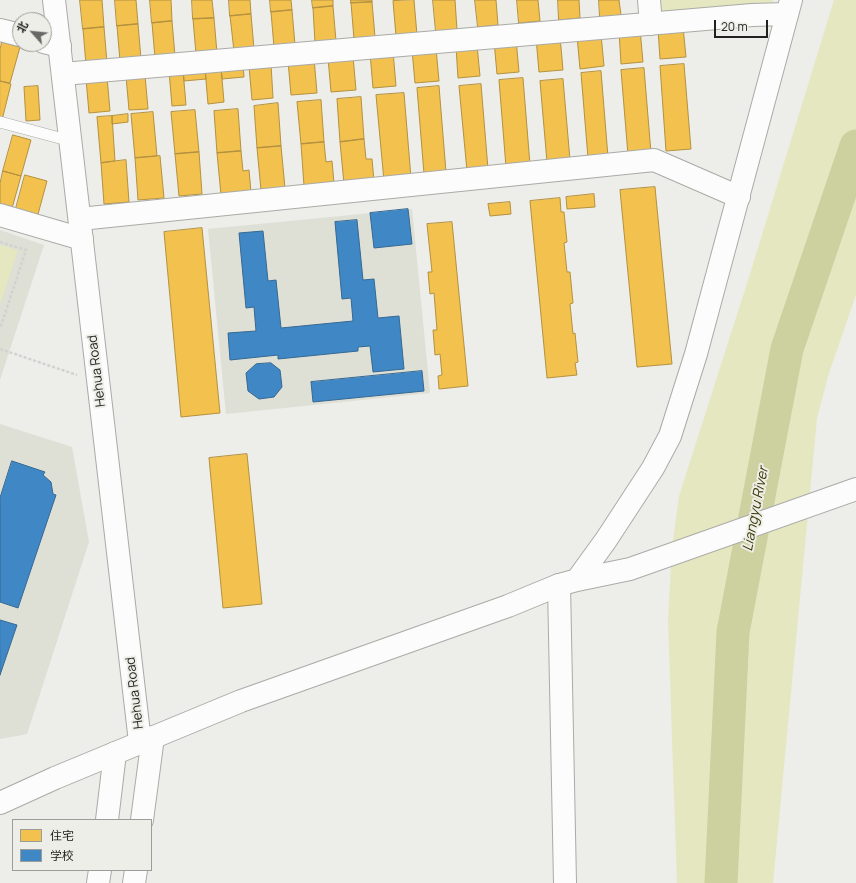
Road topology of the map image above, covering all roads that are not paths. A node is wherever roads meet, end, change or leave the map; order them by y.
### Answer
1 (54, 0) edge
2 (649, 0) edge
3 (789, 7) edge
4 (652, 24) junction
5 (0, 30) edge
6 (12, 33) edge
7 (52, 44) edge
8 (63, 74) junction
9 (0, 122) edge
10 (70, 141) junction
11 (739, 197) junction
12 (0, 216) edge
13 (81, 229) junction
14 (856, 478) edge
15 (856, 489) edge
16 (804, 502) junction
17 (568, 582) junction
18 (147, 740) junction
19 (115, 753) junction
20 (0, 803) edge
21 (106, 819) edge
22 (142, 819) edge
23 (100, 871) edge
24 (136, 871) edge
25 (98, 883) edge
26 (134, 883) edge
27 (564, 883) edge

1 - 7 street, Hehua Road
2 - 4 street
3 - 4 street
3 - 11 street
4 - 8 street
5 - 6 street
7 - 8 street, Hehua Road
8 - 10 street, Hehua Road
9 - 10 lane
10 - 13 street, Hehua Road
11 - 13 street
11 - 17 street
12 - 13 street
13 - 18 street, Hehua Road
14 - 16 street
15 - 16 street
16 - 17 street
17 - 18 street
17 - 27 street
18 - 19 street
18 - 22 street, Hehua Road
19 - 20 street
19 - 21 street
23 - 25 street
24 - 26 street

